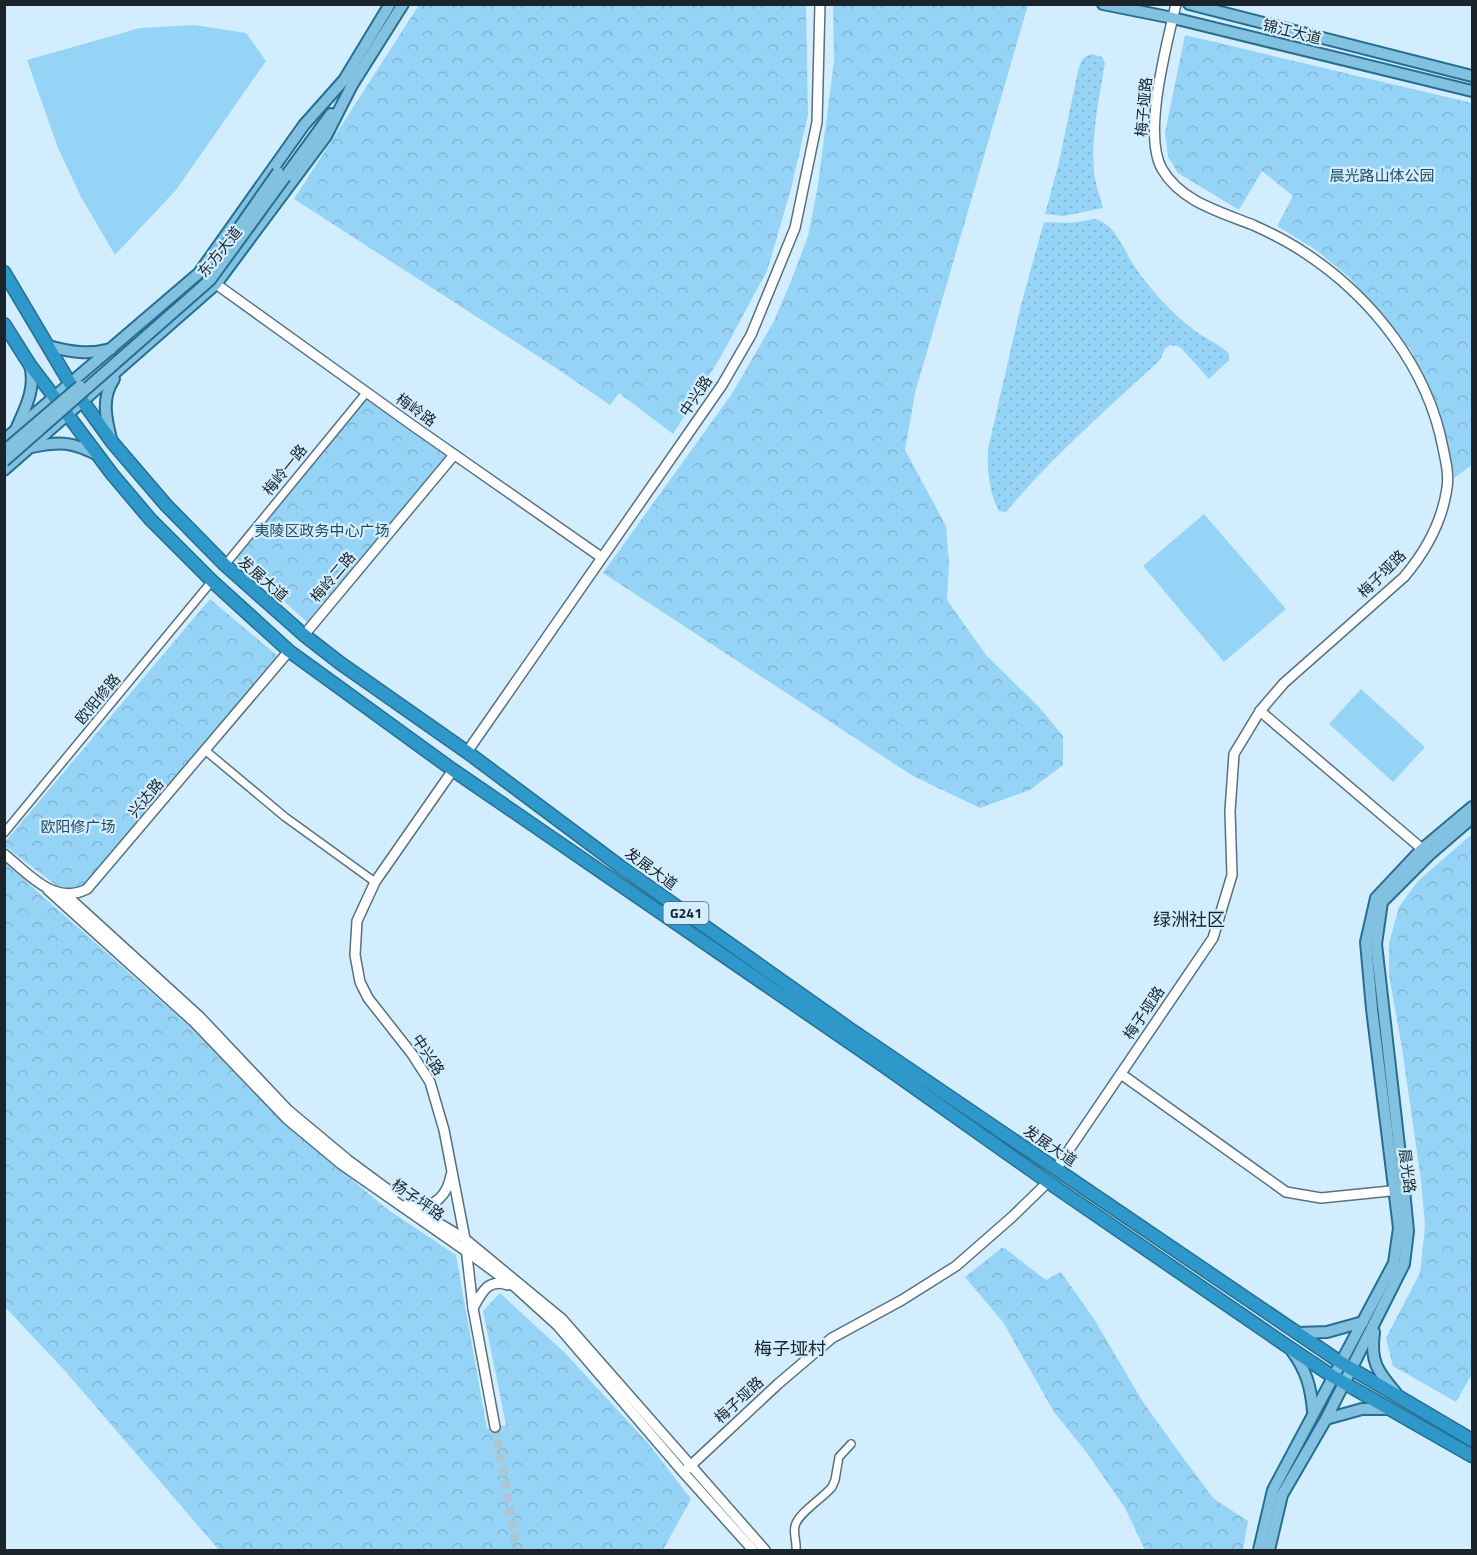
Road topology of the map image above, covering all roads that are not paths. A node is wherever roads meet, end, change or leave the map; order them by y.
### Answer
1 (390, 4) edge
2 (403, 4) edge
3 (820, 4) edge
4 (1104, 4) edge
5 (1176, 4) edge
6 (1189, 4) edge
7 (1173, 18) junction
8 (1473, 76) edge
9 (348, 83) junction
10 (1473, 91) edge
11 (4, 272) edge
12 (216, 284) junction
13 (4, 324) edge
14 (48, 346) junction
15 (114, 348) junction
16 (30, 365) junction
17 (123, 368) junction
18 (71, 385) junction
19 (366, 393) junction
20 (55, 398) junction
21 (84, 402) junction
22 (68, 416) junction
23 (15, 431) junction
24 (4, 440) edge
25 (112, 442) junction
26 (32, 447) junction
27 (4, 451) edge
28 (98, 455) junction
29 (454, 455) junction
30 (4, 461) edge
31 (4, 470) edge
32 (602, 557) junction
33 (225, 565) junction
34 (212, 582) junction
35 (304, 635) junction
36 (289, 651) junction
37 (1260, 711) junction
38 (206, 751) junction
39 (467, 752) junction
40 (453, 770) junction
41 (1473, 807) edge
42 (1473, 818) edge
43 (4, 833) edge
44 (1425, 852) junction
45 (4, 854) edge
46 (375, 882) junction
47 (48, 890) junction
48 (65, 894) junction
49 (1121, 1074) junction
50 (452, 1169) junction
51 (1056, 1169) junction
52 (1048, 1182) junction
53 (1399, 1190) junction
54 (410, 1209) junction
55 (465, 1239) junction
56 (466, 1251) junction
57 (515, 1287) junction
58 (473, 1308) junction
59 (1363, 1322) junction
60 (1375, 1322) junction
61 (1297, 1333) junction
62 (1290, 1348) junction
63 (1340, 1362) junction
64 (1352, 1369) junction
65 (1332, 1376) junction
66 (1344, 1383) junction
67 (1400, 1397) junction
68 (1392, 1409) junction
69 (1313, 1413) junction
70 (1326, 1419) junction
71 (495, 1427) tunnel mouth
72 (1473, 1440) edge
73 (851, 1444) dead end
74 (1473, 1456) edge
75 (686, 1469) junction
76 (753, 1551) edge
77 (765, 1551) edge
78 (796, 1551) edge
79 (1259, 1551) edge
80 (1269, 1551) edge

1 - 9 main road, 东方大道
2 - 9 main road, 东方大道
3 - 32 main road, 中兴路
4 - 7 main road, 锦江大道
5 - 7 main road, 梅子垭路
6 - 8 main road, 锦江大道
7 - 10 main road, 锦江大道
7 - 37 main road, 梅子垭路
9 - 12 main road, 东方大道
9 - 15 main road, 东方大道
9 - 27 main road, bridge
9 - 30 main road, bridge
11 - 14 highway, 发展大道 / G241
12 - 17 main road, 东方大道
12 - 19 main road, 梅岭路
13 - 16 highway, 发展大道 / G241
14 - 15 main road
14 - 18 highway, 发展大道 / G241
15 - 18 main road, 东方大道
16 - 20 highway, 发展大道 / G241
16 - 23 main road
17 - 21 main road, 东方大道
17 - 25 main road
18 - 20 main road, 东方大道
18 - 21 highway, 发展大道 / G241
19 - 29 main road, 梅岭路
19 - 33 street, 梅岭一路
20 - 22 highway, 发展大道 / G241
20 - 23 main road, 东方大道
21 - 22 main road, 东方大道
21 - 25 highway, 发展大道 / G241
22 - 26 main road, 东方大道
22 - 28 highway, 发展大道 / G241
23 - 24 main road, 东方大道
25 - 33 highway, 发展大道 / G241
26 - 28 main road
26 - 31 main road, 东方大道
28 - 34 highway, 发展大道 / G241
29 - 32 main road, 梅岭路
29 - 35 main road, 梅岭二路
32 - 39 main road, 中兴路
33 - 35 highway, 发展大道 / G241
34 - 36 highway, 发展大道 / G241
34 - 43 street, 欧阳修路
35 - 39 highway, 发展大道 / G241
36 - 38 main road, 兴达路
36 - 40 highway, 发展大道 / G241
37 - 44 main road
37 - 49 main road, 梅子垭路
38 - 46 street
38 - 48 main road, 兴达路
39 - 51 highway, 发展大道 / G241
40 - 46 main road, 中兴路
40 - 52 highway, 发展大道 / G241
41 - 44 main road, 晨光路
42 - 44 main road, 晨光路
44 - 53 main road, 晨光路
45 - 47 main road
46 - 50 main road, 中兴路
47 - 48 main road
47 - 54 main road, 杨子坪路
48 - 54 main road, 杨子坪路
49 - 51 main road, 梅子垭路
49 - 53 main road
50 - 54 main road
50 - 55 main road, 中兴路
51 - 61 highway, 发展大道 / G241
52 - 62 highway, 发展大道 / G241
52 - 75 main road, 梅子垭路
53 - 59 main road, 晨光路
53 - 60 main road, 晨光路
54 - 55 main road
54 - 56 main road, 杨子坪路
55 - 56 main road, 中兴路
55 - 75 main road
56 - 57 main road, 杨子坪路
56 - 58 main road, 中兴路
57 - 58 main road
57 - 75 main road, 杨子坪路
58 - 71 main road, 中兴路
59 - 61 main road
59 - 63 main road, 晨光路
60 - 64 main road, 晨光路
60 - 67 main road
61 - 63 highway, 发展大道 / G241
62 - 65 highway, 发展大道 / G241
62 - 69 main road
63 - 64 highway, 发展大道 / G241
63 - 65 main road, 晨光路
64 - 66 main road, 晨光路
64 - 67 highway, 发展大道 / G241
65 - 66 highway, 发展大道 / G241
65 - 69 main road, 晨光路
66 - 68 highway, 发展大道 / G241
66 - 70 main road, 晨光路
67 - 72 highway, 发展大道 / G241
68 - 70 main road
68 - 74 highway, 发展大道 / G241
69 - 79 main road, 晨光路
70 - 80 main road, 晨光路
73 - 78 street
75 - 76 main road, 杨子坪路
75 - 77 main road

